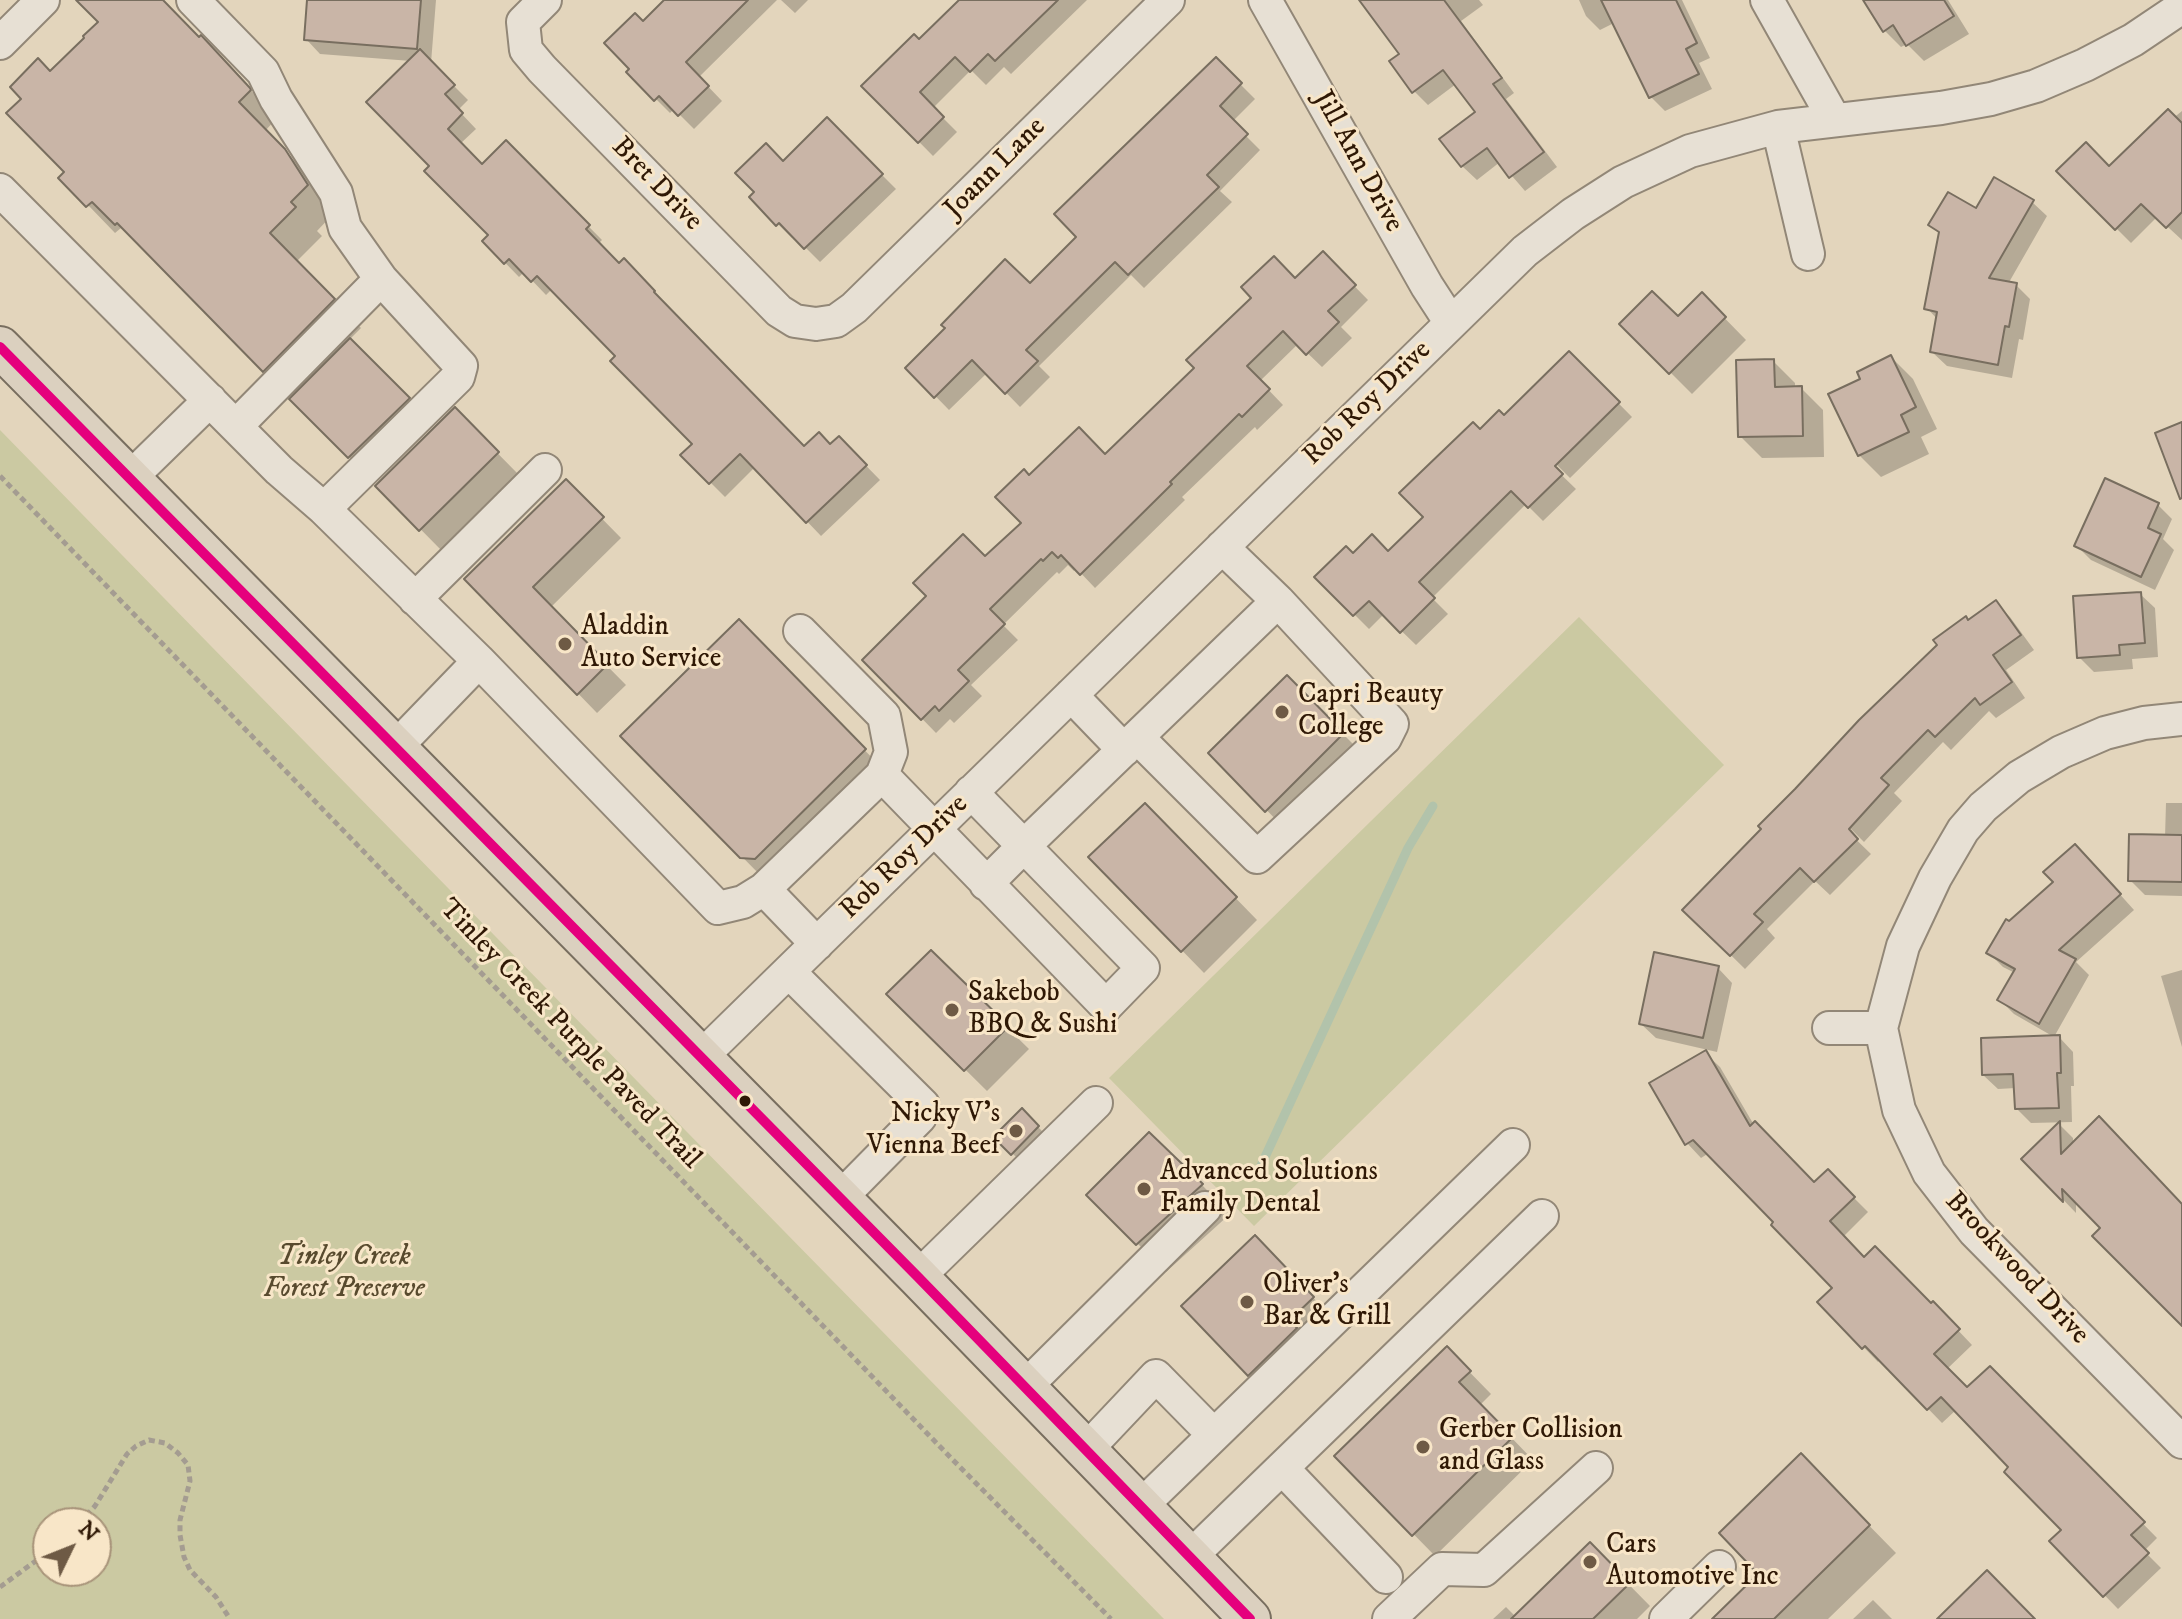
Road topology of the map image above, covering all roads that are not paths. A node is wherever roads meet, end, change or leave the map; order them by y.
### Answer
1 (43, 0) edge
2 (193, 0) edge
3 (1168, 0) edge
4 (1265, 0) edge
5 (1767, 0) edge
6 (2182, 7) edge
7 (534, 11) edge
8 (0, 43) edge
9 (1834, 119) junction
10 (1778, 127) junction
11 (0, 190) edge
12 (1808, 254) dead end
13 (381, 279) junction
14 (1451, 323) junction
15 (816, 324) joint
16 (0, 347) edge
17 (210, 400) junction
18 (236, 426) junction
19 (545, 470) dead end
20 (129, 479) junction
21 (324, 509) junction
22 (1222, 547) junction
23 (415, 599) junction
24 (1278, 601) junction
25 (800, 631) dead end
26 (479, 661) junction
27 (1071, 695) junction
28 (2182, 719) edge
29 (1131, 743) junction
30 (395, 748) junction
31 (882, 775) junction
32 (971, 792) junction
33 (933, 829) junction
34 (1024, 846) junction
35 (986, 884) junction
36 (764, 889) junction
37 (817, 944) junction
38 (789, 972) junction
39 (1829, 1028) dead end
40 (1881, 1028) junction
41 (701, 1057) junction
42 (1096, 1103) dead end
43 (1513, 1145) dead end
44 (840, 1198) junction
45 (1205, 1208) dead end
46 (1542, 1216) dead end
47 (918, 1277) junction
48 (1025, 1387) junction
49 (1214, 1435) junction
50 (2182, 1442) edge
51 (1086, 1450) junction
52 (1282, 1468) junction
53 (1596, 1468) dead end
54 (1141, 1506) junction
55 (1190, 1557) junction
56 (1719, 1567) dead end
57 (1386, 1577) dead end
58 (1250, 1619) edge
59 (1389, 1619) edge
60 (1666, 1619) edge

1 - 8 street
2 - 13 street
3 - 15 street, Joann Lane
4 - 14 street, Jill Ann Drive
5 - 9 street
6 - 9 street, Rob Roy Drive
7 - 15 street, Bret Drive
9 - 10 street, Rob Roy Drive
10 - 12 street
10 - 14 street, Rob Roy Drive
11 - 17 street
13 - 18 street
13 - 21 street
14 - 22 street, Rob Roy Drive
16 - 20 main road
17 - 18 street
17 - 20 street
18 - 21 street
19 - 23 street
20 - 30 main road
21 - 23 street
22 - 24 street
22 - 27 street, Rob Roy Drive
23 - 26 street
24 - 29 street
24 - 29 street
25 - 31 street
26 - 30 street
26 - 36 street
27 - 29 street
27 - 32 street, Rob Roy Drive
28 - 40 street
29 - 34 street
30 - 41 main road
31 - 33 street
31 - 36 street
32 - 33 street, Rob Roy Drive
32 - 34 street
33 - 35 street
33 - 37 street, Rob Roy Drive
34 - 35 street
34 - 35 street
36 - 37 street
37 - 38 street, Rob Roy Drive
38 - 41 street, Rob Roy Drive
38 - 44 street
39 - 40 street
40 - 50 street, Brookwood Drive
41 - 44 main road
42 - 47 street
43 - 49 street
44 - 47 main road
45 - 48 street
46 - 52 street
47 - 48 main road
48 - 51 main road
49 - 51 street
49 - 54 street
51 - 54 main road
52 - 55 street
52 - 57 street
53 - 59 street
54 - 55 main road
55 - 58 main road
56 - 60 street

